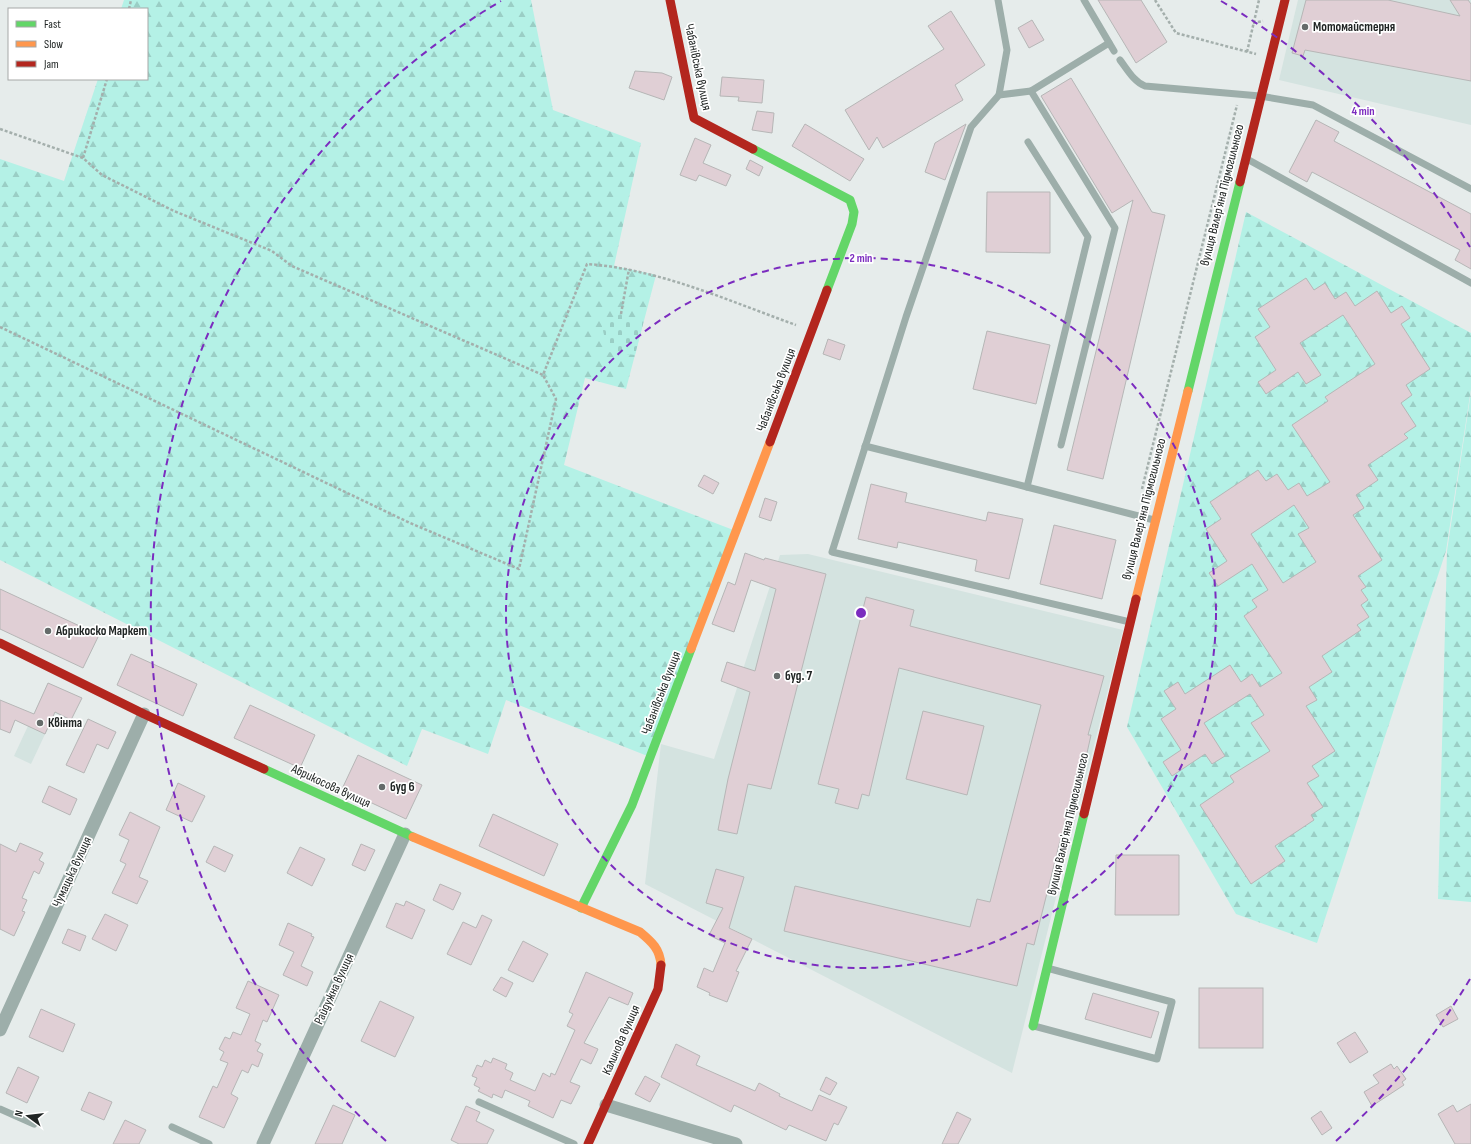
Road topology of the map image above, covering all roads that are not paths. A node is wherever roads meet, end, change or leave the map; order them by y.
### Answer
1 (670, 0) edge
2 (998, 0) edge
3 (1084, 0) edge
4 (1285, 0) edge
5 (1110, 43) junction
6 (1114, 51) dead end
7 (1120, 60) dead end
8 (1031, 92) junction
9 (999, 95) junction
10 (1260, 96) junction
11 (1028, 142) dead end
12 (1245, 158) junction
13 (1471, 189) edge
14 (1471, 283) edge
15 (1061, 445) dead end
16 (865, 446) junction
17 (1027, 487) junction
18 (1155, 520) junction
19 (1130, 622) junction
20 (0, 644) edge
21 (144, 714) junction
22 (405, 834) junction
23 (582, 908) junction
24 (654, 944) joint
25 (1047, 968) junction
26 (1033, 1026) joint
27 (0, 1030) edge
28 (478, 1102) dead end
29 (606, 1105) junction
30 (0, 1109) edge
31 (34, 1124) dead end
32 (172, 1127) dead end
33 (209, 1144) edge
34 (263, 1144) edge
35 (574, 1144) edge
36 (588, 1144) edge
37 (736, 1144) edge

1 - 23 street, Чабанівська вулиця
2 - 9 lane
3 - 5 lane
4 - 10 street, вулиця Валерʼяна Підмогильного
5 - 6 lane
5 - 8 lane
7 - 10 lane
8 - 9 lane
8 - 15 lane
9 - 16 lane
10 - 12 street, вулиця Валерʼяна Підмогильного
10 - 13 lane
11 - 17 lane
12 - 14 lane
12 - 18 street, вулиця Валерʼяна Підмогильного
16 - 17 lane
16 - 19 lane
17 - 18 lane
18 - 19 street, вулиця Валерʼяна Підмогильного
19 - 25 street, вулиця Валерʼяна Підмогильного
20 - 21 street, Абрикосова вулиця
21 - 22 street, Абрикосова вулиця
21 - 27 street, Чумацька вулиця
22 - 23 street, Абрикосова вулиця
22 - 34 street, Райдужна вулиця
23 - 24 street, Абрикосова вулиця
24 - 29 street, Калинова вулиця
25 - 26 street, вулиця Валерʼяна Підмогильного
25 - 26 lane
28 - 35 lane
29 - 36 street, Калинова вулиця
29 - 37 street
30 - 31 lane
32 - 33 lane

